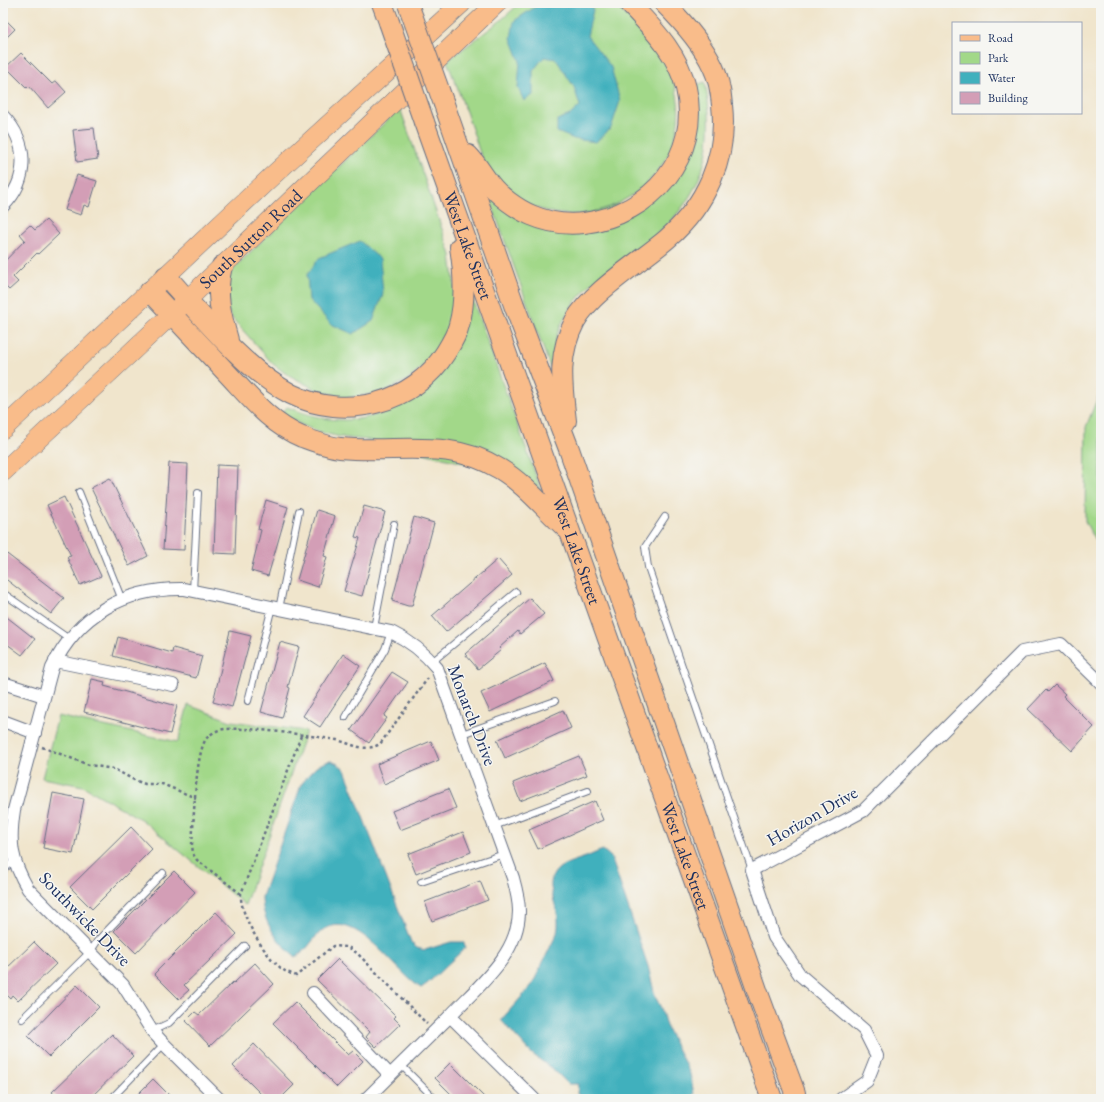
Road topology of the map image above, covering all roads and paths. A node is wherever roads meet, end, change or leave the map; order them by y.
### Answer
1 (382, 3) edge
2 (462, 3) edge
3 (497, 3) edge
4 (628, 3) edge
5 (664, 3) edge
6 (408, 4) edge
7 (3, 116) edge
8 (458, 146) junction
9 (450, 194) junction
10 (3, 206) edge
11 (222, 266) junction
12 (166, 276) junction
13 (150, 291) junction
14 (188, 300) junction
15 (172, 314) junction
16 (229, 344) junction
17 (3, 429) edge
18 (569, 449) junction
19 (3, 472) edge
20 (79, 492) dead end
21 (198, 493) dead end
22 (299, 510) dead end
23 (665, 517) dead end
24 (394, 524) dead end
25 (570, 532) junction
26 (193, 591) junction
27 (516, 592) dead end
28 (3, 593) edge
29 (122, 600) junction
30 (275, 608) junction
31 (374, 628) junction
32 (391, 632) junction
33 (69, 639) junction
34 (55, 661) junction
35 (434, 665) junction
36 (3, 683) edge
37 (1101, 683) edge
38 (173, 685) dead end
39 (44, 696) junction
40 (555, 700) dead end
41 (248, 701) dead end
42 (345, 717) dead end
43 (3, 721) edge
44 (35, 732) junction
45 (462, 734) junction
46 (301, 736) junction
47 (31, 744) junction
48 (588, 791) dead end
49 (196, 798) junction
50 (494, 826) junction
51 (504, 854) junction
52 (10, 855) edge
53 (3, 870) edge
54 (752, 870) junction
55 (163, 873) dead end
56 (421, 882) dead end
57 (241, 894) junction
58 (245, 946) dead end
59 (90, 952) junction
60 (313, 994) dead end
61 (450, 1016) junction
62 (22, 1019) dead end
63 (152, 1031) junction
64 (434, 1032) junction
65 (164, 1044) junction
66 (401, 1064) junction
67 (390, 1075) junction
68 (111, 1099) edge
69 (219, 1099) edge
70 (366, 1099) edge
71 (435, 1099) edge
72 (534, 1099) edge
73 (772, 1099) edge
74 (793, 1099) edge
75 (841, 1099) edge

1 - 9 highway, West Lake Street, bridge
2 - 12 main road, South Sutton Road
3 - 11 main road, South Sutton Road
4 - 8 highway
5 - 18 highway
6 - 8 highway, West Lake Street, bridge
7 - 10 street
8 - 18 highway, West Lake Street
9 - 16 highway
9 - 25 highway, West Lake Street
11 - 14 main road, South Sutton Road
11 - 16 highway
12 - 13 main road, South Sutton Road
12 - 14 highway
13 - 15 highway
13 - 17 main road, South Sutton Road
14 - 15 main road, South Sutton Road
14 - 16 highway
15 - 19 main road, South Sutton Road
15 - 25 highway
18 - 74 highway, West Lake Street
20 - 29 lane
21 - 26 lane
22 - 30 lane
23 - 54 lane
24 - 31 lane
25 - 73 highway, West Lake Street
26 - 29 street, Monarch Drive
26 - 30 street, Monarch Drive
27 - 35 lane
28 - 33 lane
29 - 33 street, Monarch Drive
30 - 31 street, Monarch Drive
30 - 41 lane
31 - 32 street, Monarch Drive
32 - 35 street, Monarch Drive
32 - 42 lane
33 - 34 street, Monarch Drive
34 - 38 street
34 - 39 street, Monarch Drive
35 - 45 street, Monarch Drive
35 - 46 path
36 - 39 street
37 - 54 street, Horizon Drive
39 - 44 street, Southwicke Drive
40 - 45 lane
43 - 44 street
44 - 47 street, Southwicke Drive
45 - 50 street, Monarch Drive
46 - 49 path
46 - 57 path
47 - 49 path
47 - 52 street, Southwicke Drive
48 - 50 lane
49 - 57 path
50 - 51 street, Monarch Drive
51 - 56 lane
51 - 61 street, Monarch Drive
52 - 53 lane
52 - 59 street, Southwicke Drive
54 - 75 street
55 - 59 lane
57 - 64 path
58 - 63 lane
59 - 62 lane
59 - 63 street, Southwicke Drive
60 - 67 street
61 - 64 street
61 - 72 street
63 - 65 street, Southwicke Drive
64 - 66 street
65 - 68 lane
65 - 69 street, Southwicke Drive
66 - 67 street
66 - 71 lane
67 - 70 street

